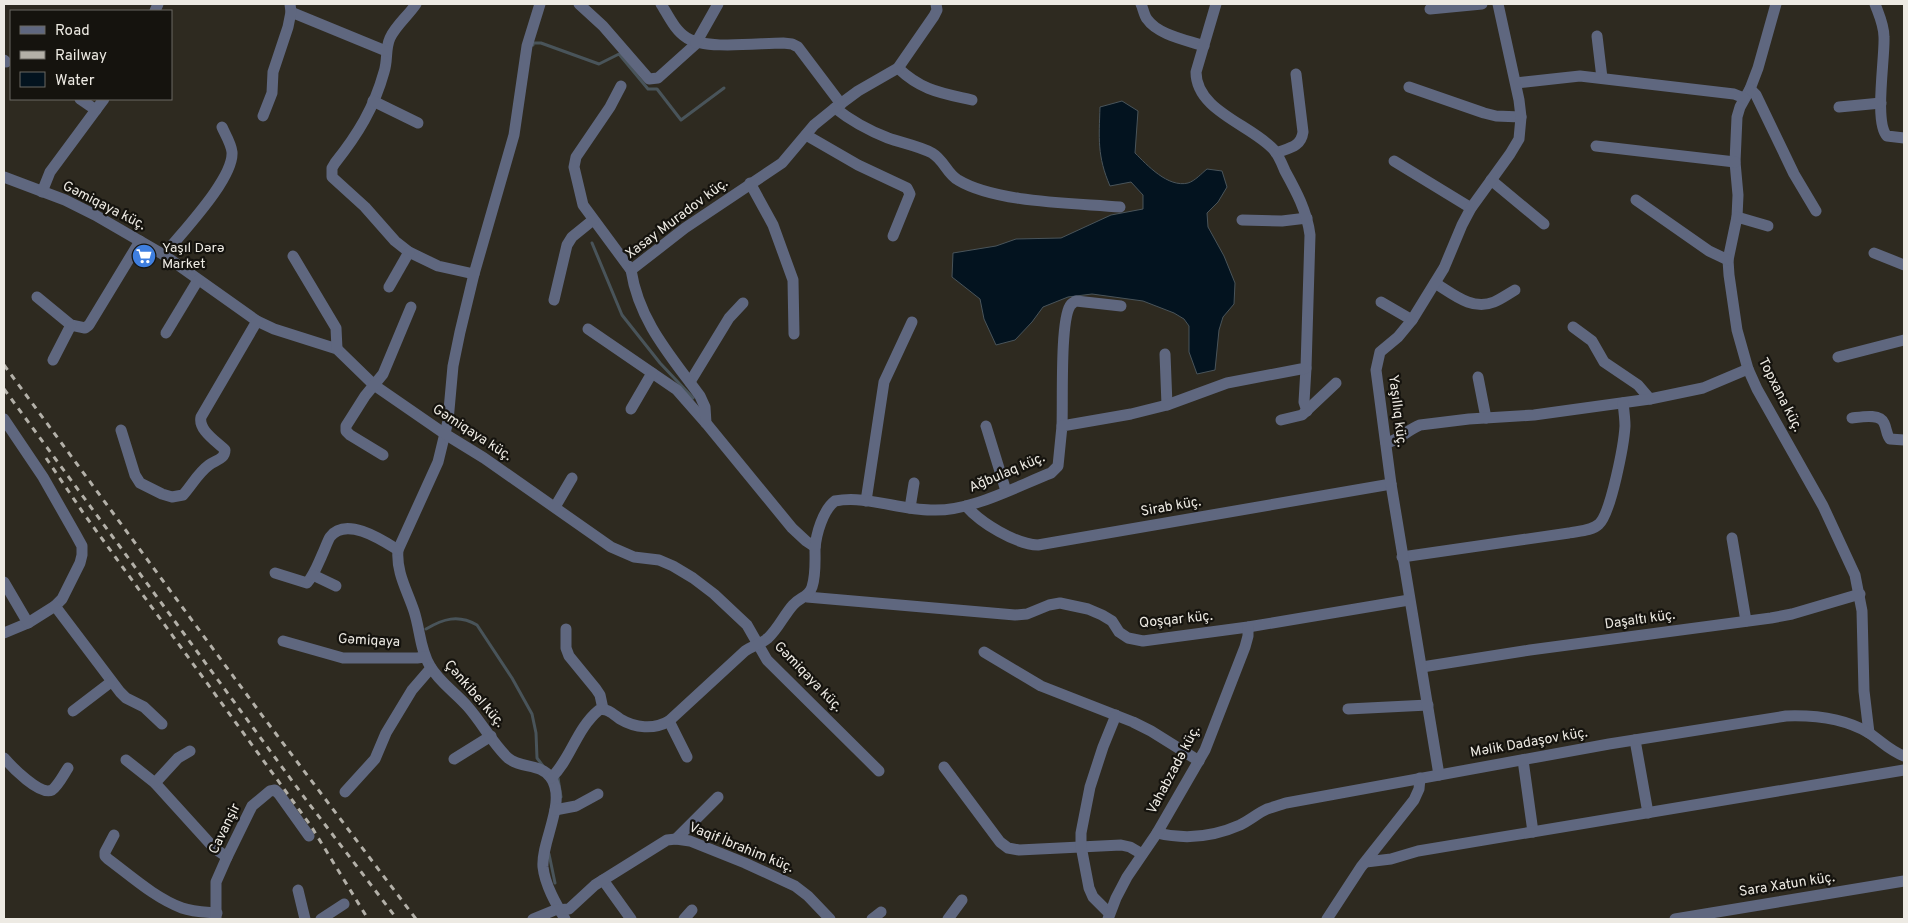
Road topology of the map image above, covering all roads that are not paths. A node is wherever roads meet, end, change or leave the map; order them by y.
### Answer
1 (416, 4) edge
2 (540, 4) edge
3 (578, 4) edge
4 (661, 4) edge
5 (718, 4) edge
6 (936, 4) edge
7 (1141, 4) edge
8 (1216, 4) edge
9 (1482, 4) edge
10 (1498, 4) edge
11 (1776, 4) edge
12 (1875, 4) edge
13 (290, 8) edge
14 (1430, 10) dead end
15 (1597, 36) dead end
16 (697, 43) junction
17 (1204, 46) junction
18 (386, 51) junction
19 (898, 68) junction
20 (1296, 74) dead end
21 (1602, 78) junction
22 (1516, 83) junction
23 (621, 86) dead end
24 (1410, 87) dead end
25 (1747, 94) junction
26 (81, 100) edge
27 (103, 100) edge
28 (972, 100) dead end
29 (374, 101) junction
30 (1881, 103) junction
31 (838, 106) junction
32 (1839, 107) dead end
33 (96, 110) junction
34 (263, 116) dead end
35 (1521, 117) junction
36 (418, 123) dead end
37 (222, 127) dead end
38 (806, 135) junction
39 (1904, 138) edge
40 (1596, 146) dead end
41 (1276, 152) junction
42 (1394, 161) dead end
43 (1735, 162) junction
44 (4, 177) edge
45 (1492, 180) junction
46 (750, 183) junction
47 (42, 192) junction
48 (1636, 200) dead end
49 (1120, 207) dead end
50 (1471, 208) junction
51 (1816, 211) dead end
52 (1737, 217) junction
53 (1307, 218) junction
54 (593, 220) junction
55 (1242, 220) dead end
56 (1544, 224) dead end
57 (1768, 226) dead end
58 (893, 236) dead end
59 (140, 241) junction
60 (409, 252) junction
61 (1874, 253) dead end
62 (164, 255) junction
63 (293, 256) dead end
64 (1728, 260) junction
65 (1904, 265) edge
66 (631, 270) junction
67 (474, 274) junction
68 (198, 280) junction
69 (1436, 283) junction
70 (388, 287) dead end
71 (1515, 290) dead end
72 (36, 297) dead end
73 (554, 300) dead end
74 (1381, 302) dead end
75 (743, 304) dead end
76 (1121, 306) dead end
77 (411, 307) dead end
78 (1412, 320) junction
79 (256, 321) junction
80 (912, 322) dead end
81 (71, 325) junction
82 (1573, 327) dead end
83 (588, 329) dead end
84 (166, 333) dead end
85 (794, 334) dead end
86 (1904, 340) edge
87 (337, 349) junction
88 (1165, 354) dead end
89 (1838, 358) dead end
90 (53, 360) dead end
91 (1306, 368) junction
92 (1748, 369) junction
93 (652, 373) junction
94 (1478, 377) dead end
95 (690, 382) junction
96 (1336, 383) dead end
97 (374, 385) junction
98 (1650, 399) junction
99 (1623, 403) junction
100 (1167, 405) junction
101 (631, 409) dead end
102 (1307, 411) junction
103 (1486, 418) junction
104 (1852, 418) dead end
105 (4, 419) edge
106 (1280, 420) dead end
107 (706, 423) junction
108 (986, 426) dead end
109 (1062, 426) junction
110 (121, 430) dead end
111 (445, 434) junction
112 (1904, 440) edge
113 (1386, 442) junction
114 (383, 455) dead end
115 (572, 478) dead end
116 (914, 483) dead end
117 (1391, 484) junction
118 (1006, 491) junction
119 (866, 501) junction
120 (966, 506) junction
121 (555, 507) junction
122 (910, 508) junction
123 (1732, 538) dead end
124 (815, 547) junction
125 (398, 550) junction
126 (1402, 557) junction
127 (275, 573) dead end
128 (313, 575) junction
129 (4, 582) edge
130 (336, 586) dead end
131 (1860, 594) junction
132 (807, 596) junction
133 (1409, 600) junction
134 (55, 606) junction
135 (1746, 621) junction
136 (28, 622) junction
137 (1248, 627) junction
138 (566, 629) dead end
139 (4, 633) edge
140 (283, 641) dead end
141 (759, 644) junction
142 (984, 652) dead end
143 (425, 657) junction
144 (1422, 667) junction
145 (431, 668) junction
146 (112, 682) junction
147 (1428, 706) junction
148 (603, 709) junction
149 (1348, 709) dead end
150 (73, 712) dead end
151 (1116, 716) junction
152 (669, 721) junction
153 (162, 724) dead end
154 (1869, 733) junction
155 (491, 736) junction
156 (1635, 740) junction
157 (190, 752) dead end
158 (1904, 756) edge
159 (687, 757) dead end
160 (4, 758) edge
161 (454, 759) dead end
162 (126, 760) dead end
163 (1523, 760) junction
164 (1199, 761) junction
165 (944, 767) dead end
166 (68, 768) dead end
167 (1904, 770) edge
168 (879, 771) dead end
169 (1439, 775) junction
170 (551, 778) junction
171 (1420, 778) junction
172 (155, 783) junction
173 (345, 792) dead end
174 (598, 794) dead end
175 (718, 798) dead end
176 (555, 810) junction
177 (1648, 813) junction
178 (1533, 832) junction
179 (1157, 833) junction
180 (114, 835) dead end
181 (309, 836) dead end
182 (676, 838) junction
183 (1081, 846) junction
184 (1142, 854) junction
185 (227, 857) junction
186 (1366, 862) junction
187 (603, 880) junction
188 (1904, 881) edge
189 (298, 890) dead end
190 (962, 900) dead end
191 (344, 904) dead end
192 (692, 910) dead end
193 (562, 914) edge
194 (216, 916) edge
195 (1109, 916) edge
196 (305, 919) edge
197 (321, 919) edge
198 (534, 919) edge
199 (631, 919) edge
200 (684, 919) edge
201 (830, 919) edge
202 (948, 919) edge
203 (1327, 919) edge
204 (1675, 919) edge

1 - 18 street
2 - 67 street
3 - 16 street
4 - 16 street
5 - 16 street
6 - 19 street, Xasay Muradov küç.
7 - 17 street
8 - 17 street
9 - 14 street
10 - 22 street, Yaşıllıq küç.
11 - 25 street, Topxana küç.
12 - 30 street
13 - 18 street
13 - 34 street
15 - 21 street
16 - 31 street
17 - 41 street
18 - 29 street
19 - 28 street
19 - 31 street, Xasay Muradov küç.
20 - 41 street
21 - 22 street
21 - 25 street
22 - 35 street, Yaşıllıq küç.
23 - 54 street
24 - 35 street
25 - 43 street, Topxana küç.
25 - 51 street
26 - 33 street
27 - 33 street
29 - 36 street
29 - 60 street
30 - 32 street
30 - 39 street
31 - 38 street, Xasay Muradov küç.
31 - 49 street
33 - 47 street
35 - 45 street, Yaşıllıq küç.
37 - 62 street
38 - 46 street, Xasay Muradov küç.
38 - 58 street
40 - 43 street
41 - 53 street
42 - 50 street
43 - 52 street, Topxana küç.
44 - 47 street, Gəmiqaya küç.
45 - 50 street, Yaşıllıq küç.
45 - 56 street
46 - 66 street, Xasay Muradov küç.
46 - 85 street
47 - 59 street, Gəmiqaya küç.
48 - 64 street
50 - 69 street, Yaşıllıq küç.
52 - 57 street
52 - 64 street, Topxana küç.
53 - 55 street
53 - 91 street
54 - 66 street
54 - 73 street
59 - 62 street, Gəmiqaya küç.
59 - 81 street
60 - 67 street
60 - 70 street
61 - 65 street
62 - 68 street, Gəmiqaya küç.
63 - 87 street
64 - 92 street, Topxana küç.
66 - 95 street, Xasay Muradov küç.
67 - 111 street
68 - 79 street, Gəmiqaya küç.
68 - 84 street
69 - 71 street
69 - 78 street, Yaşıllıq küç.
72 - 81 street
74 - 78 street
75 - 95 street
76 - 109 street
77 - 97 street
78 - 113 street, Yaşıllıq küç.
79 - 87 street, Gəmiqaya küç.
79 - 110 street
80 - 119 street
81 - 90 street
82 - 98 street
83 - 93 street
86 - 89 street
87 - 97 street, Gəmiqaya küç.
88 - 100 street
91 - 100 street
91 - 102 street
92 - 98 street
92 - 131 street, Topxana küç.
93 - 101 street
93 - 107 street
94 - 103 street
95 - 107 street, Xasay Muradov küç.
96 - 102 street
97 - 111 street, Gəmiqaya küç.
97 - 114 street
98 - 99 street
99 - 103 street
99 - 126 street
100 - 109 street
102 - 106 street
103 - 113 street
104 - 112 street
105 - 134 street
107 - 124 street, Xasay Muradov küç.
108 - 118 street
109 - 118 street, Ağbulaq küç.
111 - 121 street, Gəmiqaya küç.
111 - 125 street
113 - 117 street, Yaşıllıq küç.
115 - 121 street
116 - 122 street
117 - 120 street, Sirab küç.
117 - 126 street, Yaşıllıq küç.
118 - 120 street, Ağbulaq küç.
119 - 122 street, Ağbulaq küç.
119 - 124 street, Ağbulaq küç.
120 - 122 street, Ağbulaq küç.
121 - 141 street, Gəmiqaya küç.
123 - 135 street
124 - 132 street, Ağbulaq küç.
125 - 128 street
125 - 143 street, Çənkibel küç.
126 - 133 street, Yaşıllıq küç.
127 - 128 street
128 - 130 street
129 - 136 street
131 - 135 street, Daşaltı küç.
131 - 154 street, Topxana küç.
132 - 137 street, Qoşqar küç.
132 - 141 street
133 - 137 street, Qoşqar küç.
133 - 144 street, Yaşıllıq küç.
134 - 136 street
134 - 146 street
135 - 144 street, Daşaltı küç.
136 - 139 street
137 - 164 street, Vahabzadə küç.
138 - 148 street
140 - 143 street, Gəmiqaya
141 - 152 street
141 - 168 street, Gəmiqaya küç.
142 - 151 street
143 - 145 street, Çənkibel küç.
144 - 147 street, Yaşıllıq küç.
145 - 155 street, Çənkibel küç.
145 - 173 street
146 - 150 street
146 - 153 street
147 - 149 street
147 - 169 street, Yaşıllıq küç.
148 - 152 street
148 - 170 street
151 - 164 street
151 - 183 street
152 - 159 street
154 - 156 street, Məlik Dadaşov küç.
154 - 158 street, Məlik Dadaşov küç.
155 - 161 street
155 - 170 street, Çənkibel küç.
156 - 163 street, Məlik Dadaşov küç.
156 - 177 street
157 - 172 street
160 - 166 street
162 - 172 street
163 - 169 street, Məlik Dadaşov küç.
163 - 178 street
164 - 179 street, Vahabzadə küç.
165 - 183 street
167 - 177 street
169 - 171 street, Məlik Dadaşov küç.
170 - 176 street
171 - 179 street, Məlik Dadaşov küç.
171 - 186 street
172 - 185 street
174 - 176 street
175 - 182 street
176 - 193 street
177 - 178 street
178 - 186 street
179 - 184 street, Vahabzadə küç.
180 - 194 street
181 - 185 street, Cavanşir
182 - 187 street, Vaqif İbrahim küç.
182 - 201 street, Vaqif İbrahim küç.
183 - 184 street
183 - 195 street
184 - 195 street, Vahabzadə küç.
185 - 194 street, Cavanşir
186 - 203 street
187 - 193 street, Vaqif İbrahim küç.
187 - 199 street
188 - 204 street, Sara Xatun küç.
189 - 196 street
190 - 202 street
191 - 197 street
192 - 200 street
193 - 198 street, Vaqif İbrahim küç.

